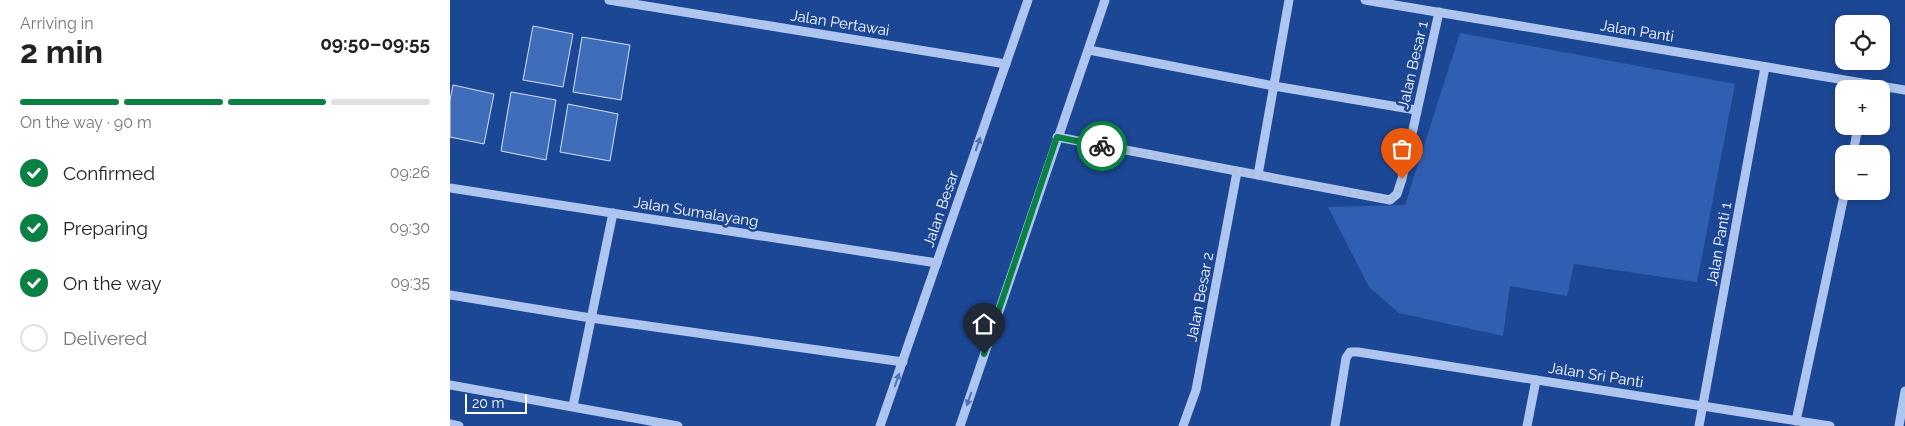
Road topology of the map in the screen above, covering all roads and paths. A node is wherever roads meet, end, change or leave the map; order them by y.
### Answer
1 (609, 0) edge
2 (1028, 0) edge
3 (1105, 0) edge
4 (1289, 0) edge
5 (1365, 0) edge
6 (1439, 12) junction
7 (1089, 50) junction
8 (1006, 64) junction
9 (1765, 67) junction
10 (1835, 80) edge
11 (1274, 86) junction
12 (1890, 88) edge
13 (1905, 90) edge
14 (1416, 110) junction
15 (1057, 137) junction
16 (1237, 172) junction
17 (1258, 175) junction
18 (450, 188) edge
19 (1842, 200) edge
20 (613, 213) junction
21 (937, 263) junction
22 (450, 295) edge
23 (591, 318) junction
24 (903, 362) junction
25 (1536, 380) junction
26 (450, 385) edge
27 (1905, 391) edge
28 (573, 406) junction
29 (1703, 406) junction
30 (1796, 421) junction
31 (450, 424) edge
32 (459, 426) edge
33 (678, 426) edge
34 (880, 426) edge
35 (960, 426) edge
36 (1183, 426) edge
37 (1334, 426) edge
38 (1527, 426) edge
39 (1700, 426) edge
40 (1830, 426) edge
41 (1900, 426) edge

1 - 8 street, Jalan Pertawai
2 - 8 street, Jalan Besar
3 - 7 street
4 - 11 street
5 - 6 street, Jalan Panti
6 - 9 street, Jalan Panti
6 - 14 street, Jalan Besar 1
7 - 11 street
7 - 15 street
21 -> 8 street, Jalan Besar
9 - 10 street, Jalan Panti
9 - 29 street, Jalan Panti 1
11 - 14 street
11 - 17 street
12 - 13 street, Jalan Panti
14 - 17 street, Jalan Besar 1
15 - 16 street, Jalan Besar 1
15 -> 35 street
16 - 17 street, Jalan Besar 1
16 - 36 street, Jalan Besar 2
18 - 20 street, Jalan Sumalayang
19 - 30 street
20 - 21 street, Jalan Sumalayang
20 - 23 street
21 - 24 street, Jalan Besar
22 - 23 street
23 - 24 street
23 - 28 street
34 -> 24 street, Jalan Besar
25 - 29 street, Jalan Sri Panti
25 - 37 street, Jalan Sri Panti
25 - 38 street
26 - 28 street
27 - 41 street
28 - 33 street
29 - 30 street, Jalan Sri Panti
29 - 39 street, Jalan Panti 1
30 - 40 street, Jalan Sri Panti
31 - 32 street

